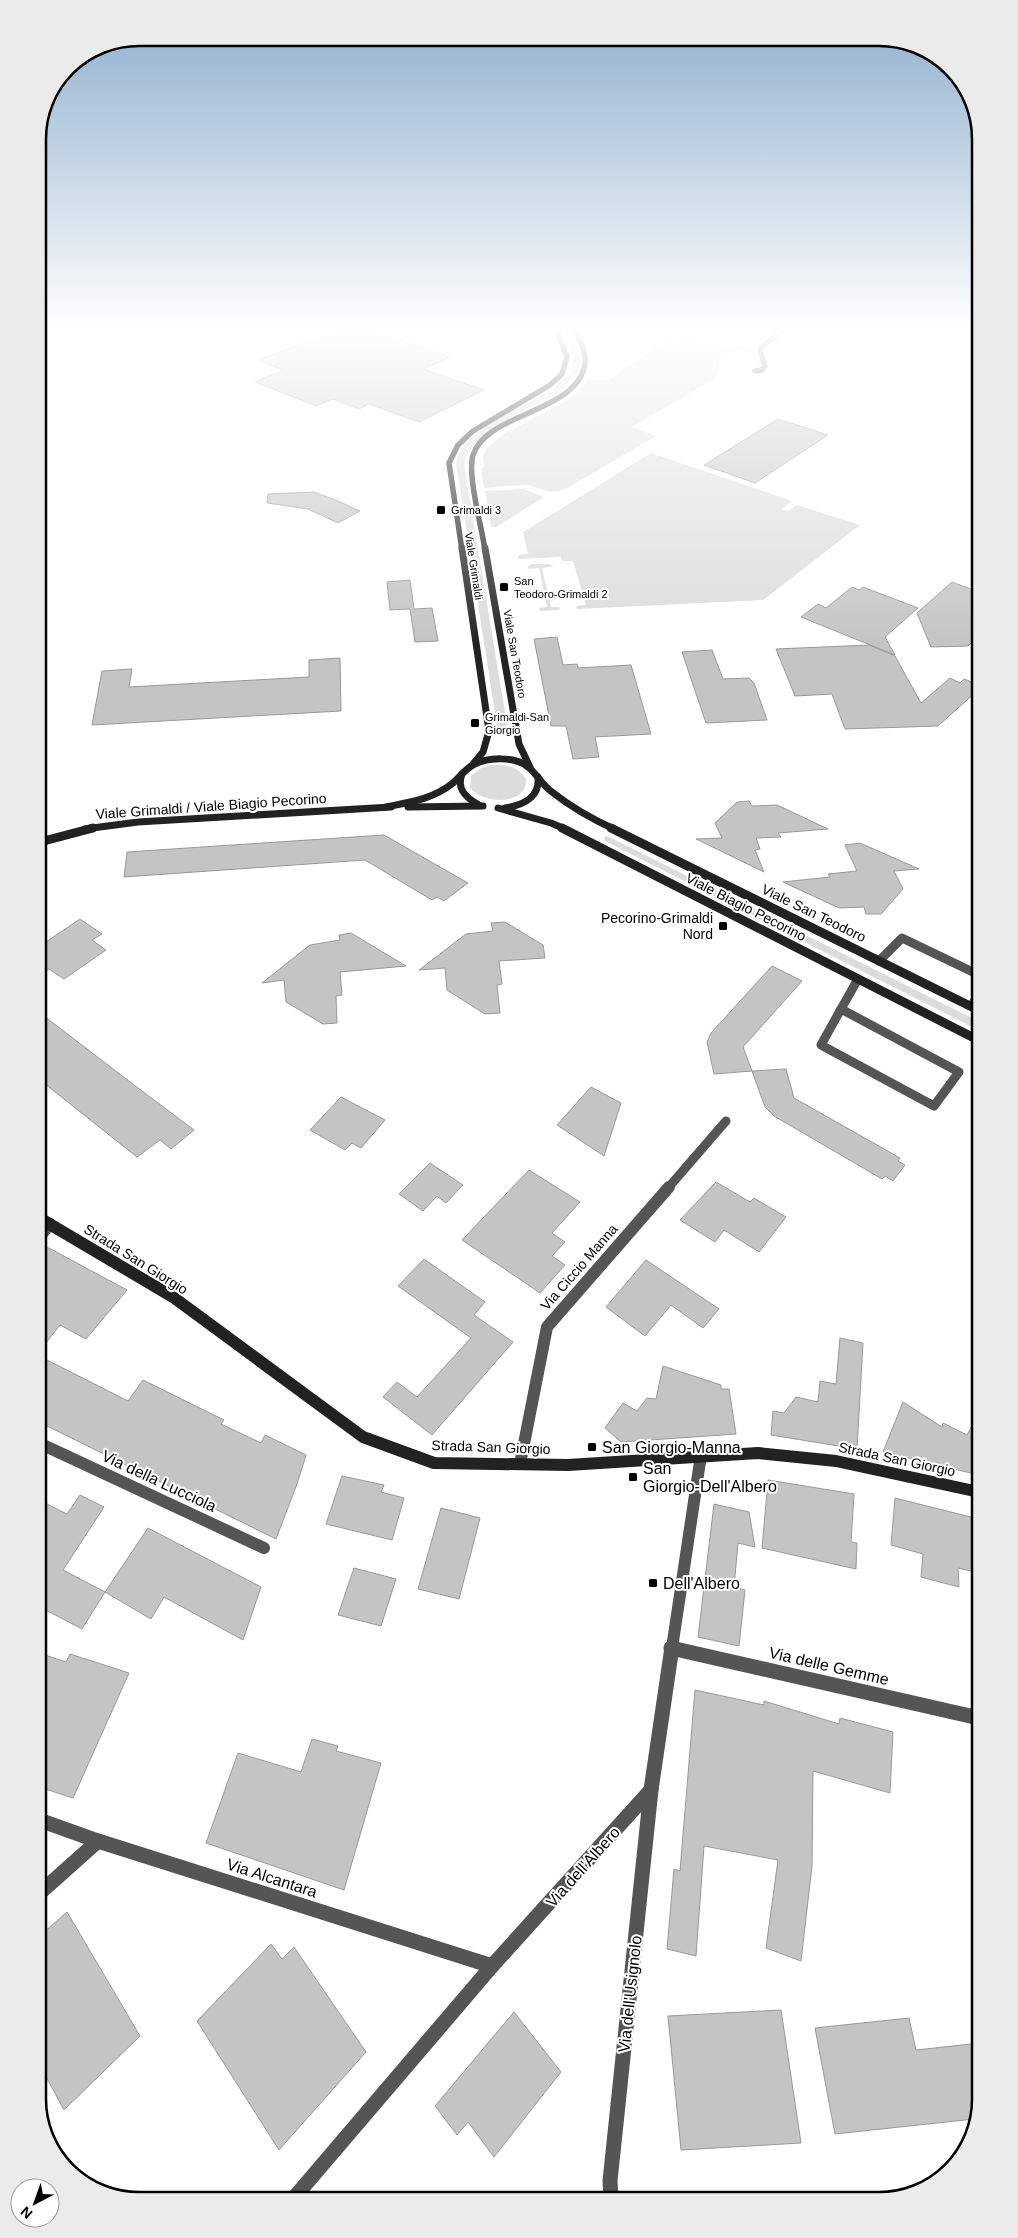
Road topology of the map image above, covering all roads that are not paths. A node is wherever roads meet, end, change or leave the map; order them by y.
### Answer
1 (466, 435) edge
2 (490, 435) edge
3 (531, 768) junction
4 (466, 770) junction
5 (538, 777) junction
6 (483, 806) junction
7 (386, 807) junction
8 (498, 808) junction
9 (46, 840) edge
10 (879, 961) junction
11 (972, 972) edge
12 (858, 979) junction
13 (972, 1007) edge
14 (841, 1010) junction
15 (972, 1037) edge
16 (726, 1121) dead end
17 (46, 1221) edge
18 (46, 1446) edge
19 (701, 1455) junction
20 (520, 1464) junction
21 (972, 1490) edge
22 (264, 1548) dead end
23 (671, 1648) junction
24 (972, 1716) edge
25 (651, 1790) junction
26 (46, 1822) edge
27 (98, 1841) junction
28 (46, 1887) edge
29 (492, 1966) junction
30 (299, 2192) edge
31 (611, 2192) edge

1 - 4 main road, Viale Grimaldi
2 - 3 main road, Viale San Teodoro
3 - 4 main road
3 - 5 main road
4 - 6 main road
4 - 7 main road
5 - 8 main road
5 - 10 main road, Viale San Teodoro
6 - 7 main road
6 - 8 main road
7 - 9 main road, Viale Grimaldi / Viale Biagio Pecorino
8 - 12 main road, Viale Biagio Pecorino
10 - 11 street
10 - 13 main road, Viale San Teodoro
12 - 14 street
12 - 15 main road, Viale Biagio Pecorino
14 - 14 street
16 - 20 street, Via Ciccio Manna
17 - 20 main road, Strada San Giorgio
18 - 22 street, Via della Lucciola
19 - 20 main road, Strada San Giorgio
19 - 21 main road, Strada San Giorgio
19 - 23 street
23 - 24 street, Via delle Gemme
23 - 25 street
25 - 29 street, Via dell'Albero
25 - 31 street, Via dell'Usignolo
26 - 27 street, Via Alcantara
27 - 28 street
27 - 29 street, Via Alcantara
29 - 30 street, Via dell'Albero

